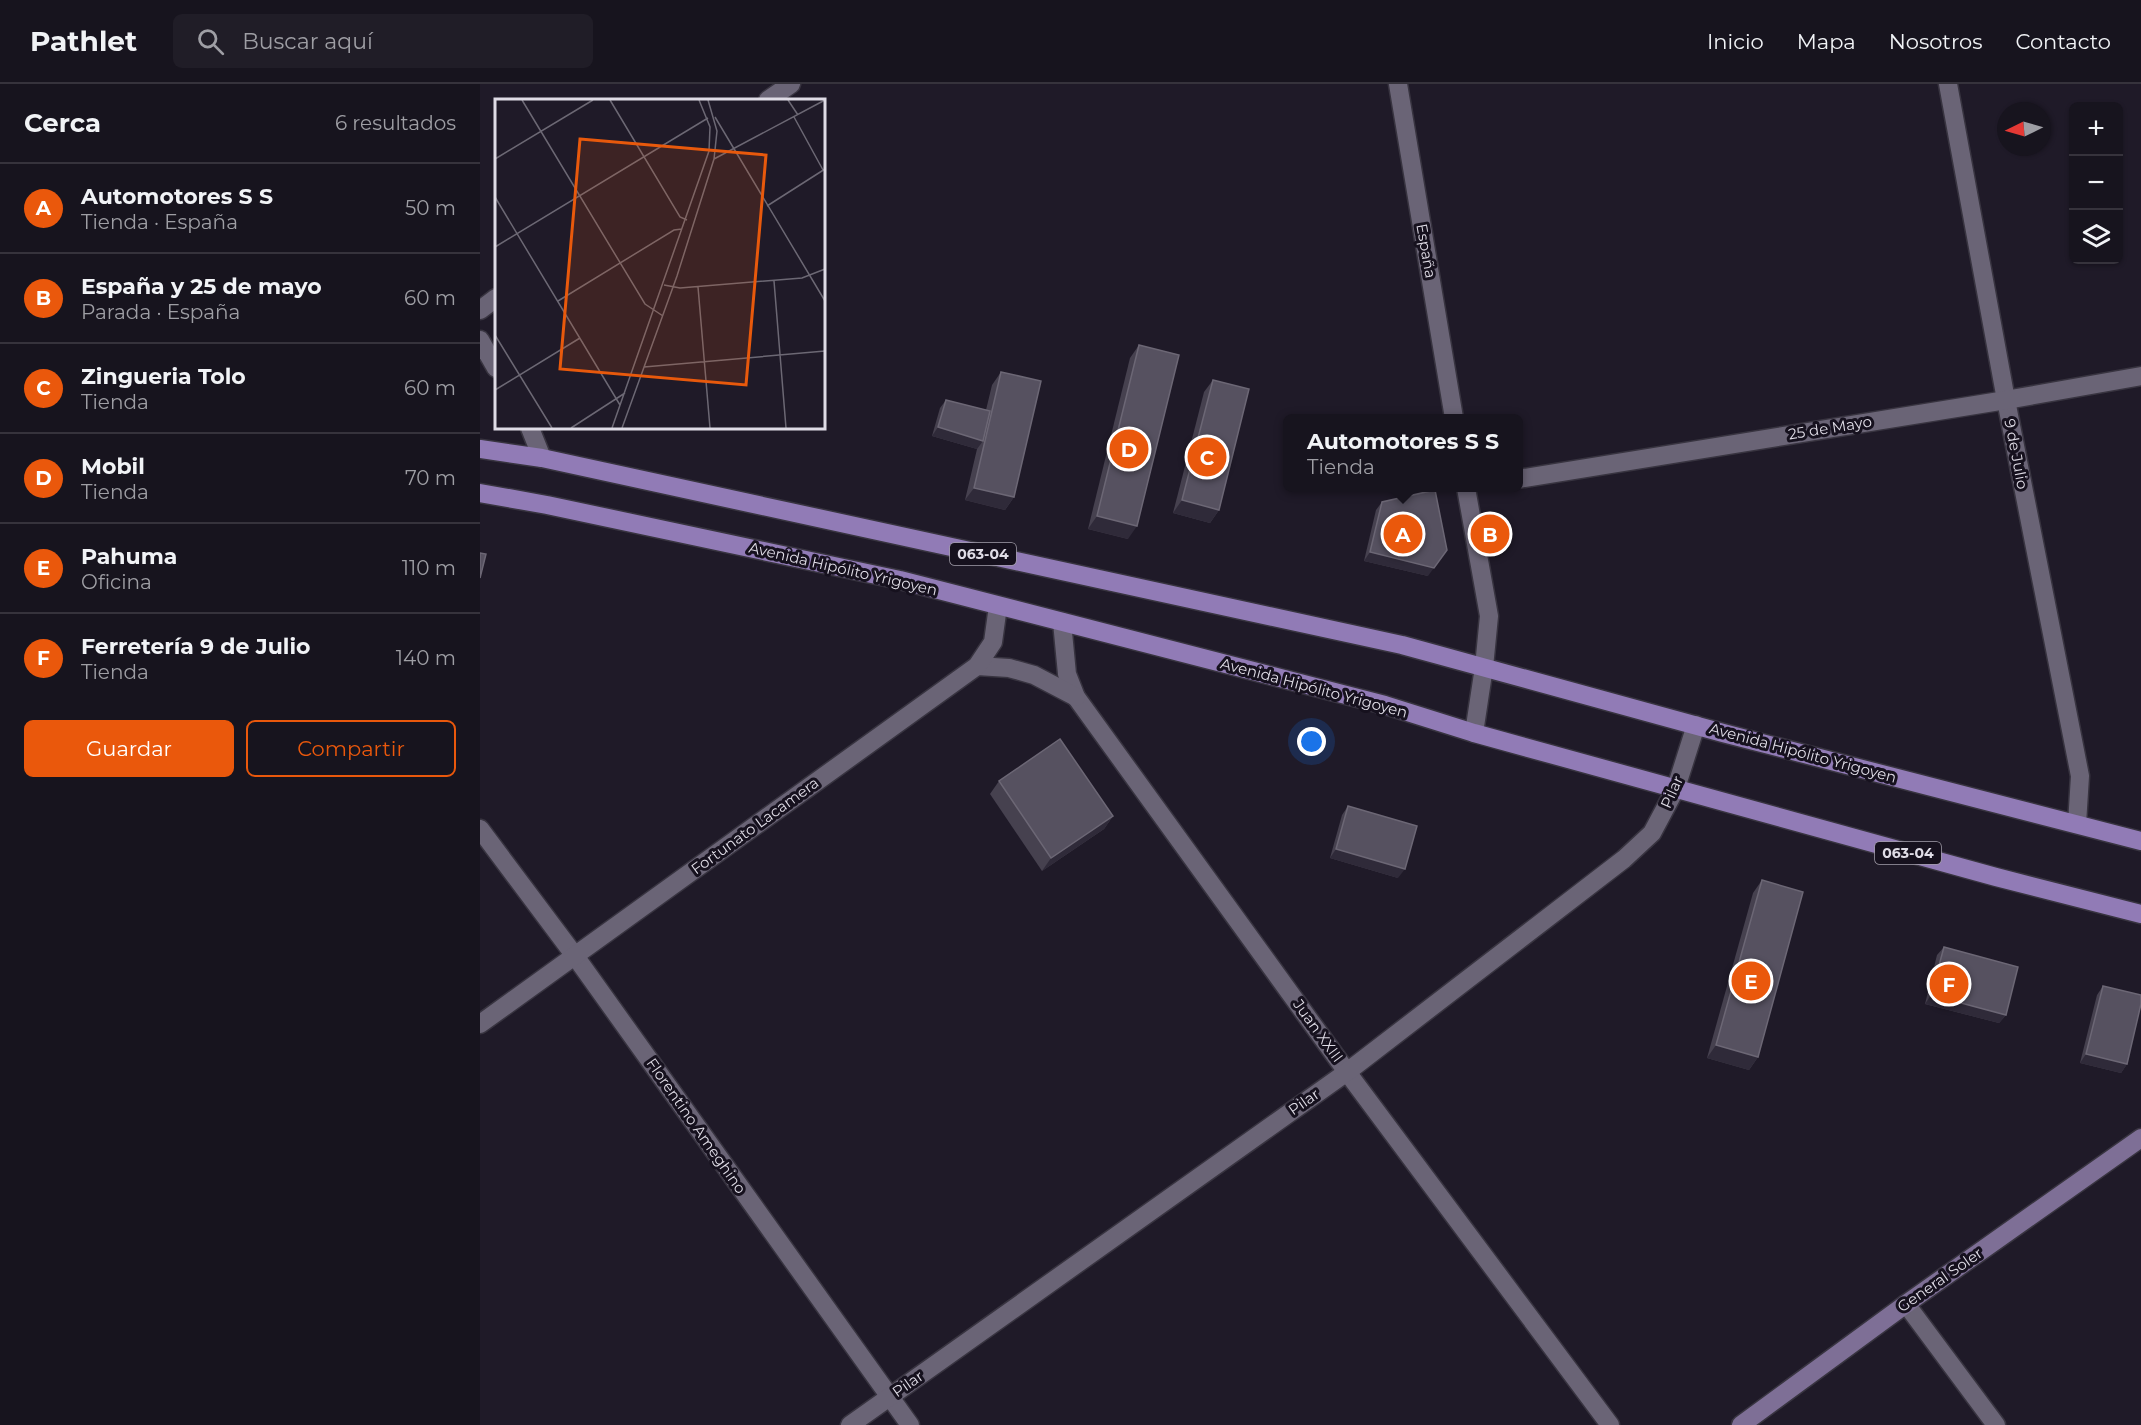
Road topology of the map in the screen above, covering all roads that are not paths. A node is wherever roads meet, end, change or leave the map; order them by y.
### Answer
1 (791, 84) edge
2 (1398, 84) edge
3 (1948, 84) edge
4 (769, 99) edge
5 (495, 299) edge
6 (480, 310) edge
7 (480, 340) edge
8 (495, 366) edge
9 (2141, 375) edge
10 (2006, 400) junction
11 (1453, 414) edge
12 (530, 429) edge
13 (480, 449) edge
14 (542, 458) junction
15 (1523, 478) edge
16 (1467, 492) edge
17 (480, 493) edge
18 (999, 606) junction
19 (1062, 622) junction
20 (977, 666) junction
21 (1484, 667) junction
22 (1076, 697) junction
23 (1696, 725) junction
24 (1474, 733) junction
25 (1676, 788) junction
26 (2077, 824) junction
27 (480, 829) edge
28 (2141, 841) edge
29 (2141, 914) edge
30 (575, 956) junction
31 (480, 1024) edge
32 (1347, 1072) junction
33 (2141, 1138) edge
34 (1906, 1304) junction
35 (889, 1397) junction
36 (850, 1425) edge
37 (910, 1425) edge
38 (1610, 1425) edge
39 (1741, 1425) edge
40 (1996, 1425) edge

1 - 4 street
2 - 11 street, España
3 - 10 street, 9 de Julio
5 - 6 street
7 - 8 street
9 - 10 street, 25 de Mayo
10 - 15 street, 25 de Mayo
10 - 26 street, 9 de Julio
12 - 14 street
13 - 14 main road, Avenida Hipólito Yrigoyen / 063-04
14 - 21 main road, Avenida Hipólito Yrigoyen / 063-04
16 - 21 street
17 - 18 main road, Avenida Hipólito Yrigoyen / 063-04
18 - 19 main road, Avenida Hipólito Yrigoyen / 063-04
18 - 20 street, Fortunato Lacamera
19 - 22 street, Juan XXIII
19 - 24 main road, Avenida Hipólito Yrigoyen / 063-04
20 - 22 street
20 - 30 street, Fortunato Lacamera
21 - 23 main road, Avenida Hipólito Yrigoyen / 063-04
21 - 24 street
22 - 32 street, Juan XXIII
23 - 25 street, Pilar
23 - 26 main road, Avenida Hipólito Yrigoyen / 063-04
24 - 25 main road, Avenida Hipólito Yrigoyen / 063-04
25 - 29 main road, Avenida Hipólito Yrigoyen / 063-04
25 - 32 street, Pilar
26 - 28 main road, Avenida Hipólito Yrigoyen / 063-04
27 - 30 street, Florentino Ameghino
30 - 31 street, Fortunato Lacamera
30 - 35 street, Florentino Ameghino
32 - 35 street, Pilar
32 - 38 street, Juan XXIII
33 - 34 street, General Soler
34 - 39 street, General Soler
34 - 40 street
35 - 36 street, Pilar
35 - 37 street, Florentino Ameghino

